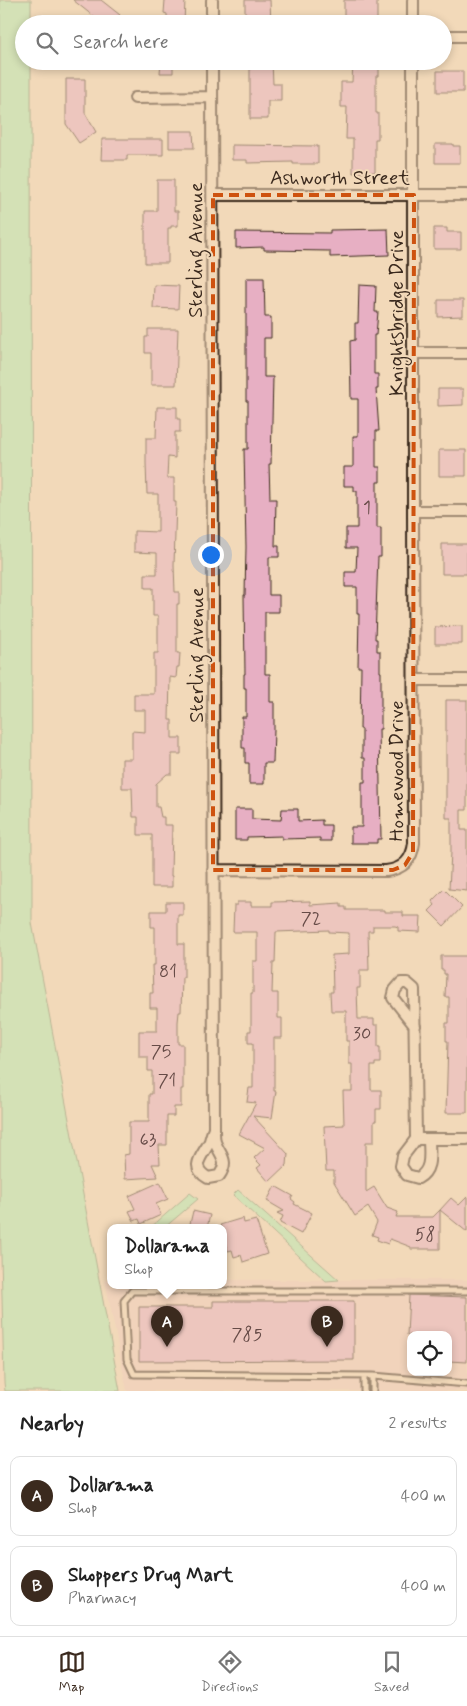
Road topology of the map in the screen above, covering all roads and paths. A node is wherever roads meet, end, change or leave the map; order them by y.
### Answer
1 (212, 0) edge
2 (413, 0) edge
3 (212, 15) edge
4 (413, 15) edge
5 (452, 36) edge
6 (467, 36) edge
7 (212, 70) edge
8 (413, 70) edge
9 (212, 97) junction
10 (135, 98) dead end
11 (213, 195) junction
12 (414, 195) junction
13 (467, 195) edge
14 (414, 353) junction
15 (467, 354) edge
16 (413, 511) junction
17 (467, 511) edge
18 (414, 680) junction
19 (467, 680) edge
20 (213, 870) junction
21 (415, 1026) dead end
22 (214, 1130) dead end
23 (416, 1139) junction
24 (429, 1139) junction
25 (467, 1139) edge
26 (467, 1291) edge
27 (364, 1376) junction
28 (373, 1376) junction
29 (467, 1384) edge
30 (364, 1391) edge
31 (373, 1391) edge

1 - 3 street
2 - 4 street
5 - 6 street
7 - 9 street, Sterling Avenue
8 - 12 street, Knightsbridge Drive
9 - 10 street
9 - 11 street, Sterling Avenue
11 - 12 street, Ashworth Street
11 - 20 street, Sterling Avenue
12 - 13 street, Ashworth Street
12 - 14 street, Knightsbridge Drive
14 - 15 street
14 - 16 street, Knightsbridge Drive
16 - 17 street
16 - 18 street, Homewood Drive
18 - 19 street
18 - 20 street, Homewood Drive
20 - 22 street, Sterling Avenue
21 - 23 street
23 - 24 street
23 - 24 street
24 - 25 street
26 - 27 lane
27 - 28 lane
27 - 30 lane
28 - 29 lane
28 - 31 lane

